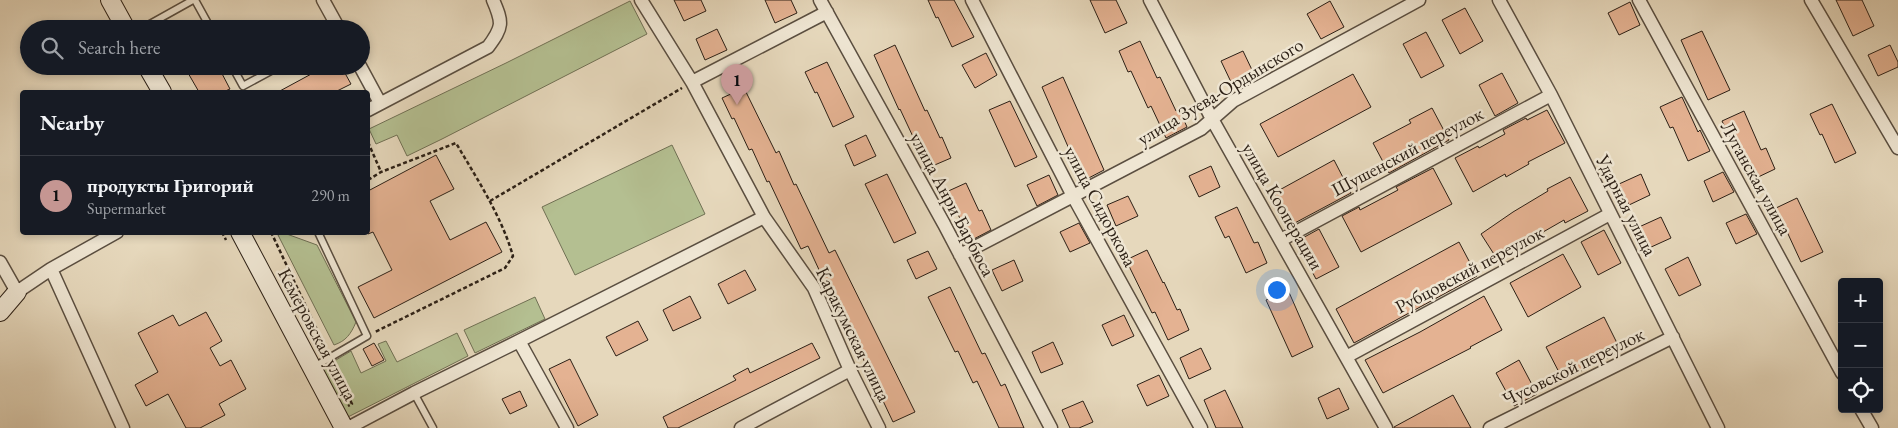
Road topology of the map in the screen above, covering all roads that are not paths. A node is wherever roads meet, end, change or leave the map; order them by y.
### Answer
1 (110, 0) edge
2 (194, 0) edge
3 (323, 0) edge
4 (493, 0) edge
5 (641, 0) edge
6 (820, 0) edge
7 (972, 0) edge
8 (1150, 0) edge
9 (1419, 0) edge
10 (1500, 0) edge
11 (1639, 0) edge
12 (1811, 0) edge
13 (827, 12) junction
14 (121, 20) edge
15 (157, 20) edge
16 (206, 20) edge
17 (334, 20) edge
18 (152, 75) edge
19 (237, 75) edge
20 (263, 75) edge
21 (365, 75) edge
22 (692, 82) junction
23 (161, 90) edge
24 (1551, 95) junction
25 (380, 103) junction
26 (370, 109) edge
27 (1212, 119) junction
28 (1898, 148) edge
29 (1073, 196) junction
30 (1610, 214) junction
31 (764, 217) junction
32 (112, 235) edge
33 (242, 235) edge
34 (319, 235) edge
35 (1281, 240) junction
36 (960, 255) junction
37 (0, 262) edge
38 (51, 270) junction
39 (17, 292) junction
40 (0, 302) edge
41 (0, 312) edge
42 (1673, 337) junction
43 (520, 341) junction
44 (1346, 357) junction
45 (1839, 368) edge
46 (311, 369) junction
47 (850, 370) junction
48 (414, 393) junction
49 (1864, 413) edge
50 (123, 428) edge
51 (346, 428) edge
52 (433, 428) edge
53 (567, 428) edge
54 (741, 428) edge
55 (879, 428) edge
56 (1050, 428) edge
57 (1200, 428) edge
58 (1386, 428) edge
59 (1490, 428) edge
60 (1718, 428) edge
61 (1872, 428) edge

1 - 14 street
2 - 15 lane
2 - 16 lane
3 - 17 street
4 - 25 street
5 - 22 street, Каракумская улица
6 - 13 street, улица Анри Барбюса
7 - 29 street, улица Сидоркова
8 - 27 street, улица Кооперации
9 - 27 street, улица Зуева-Ордынского
10 - 24 street, Ударная улица
11 - 45 street, Луганская улица
12 - 28 street
13 - 22 street
13 - 36 street, улица Анри Барбюса
18 - 23 street
19 - 20 lane
21 - 25 street
22 - 31 street, Каракумская улица
24 - 30 street, Ударная улица
24 - 35 street, Шушенский переулок
25 - 26 street
27 - 29 street, улица Зуева-Ордынского
27 - 35 street, улица Кооперации
29 - 36 street, улица Зуева-Ордынского
29 - 57 street, улица Сидоркова
30 - 42 street, Ударная улица
30 - 44 street, Рубцовский переулок
31 - 43 street
31 - 47 street, Каракумская улица
32 - 38 street
33 - 46 street, Кемеровская улица
34 - 46 lane
35 - 44 street, улица Кооперации
36 - 56 street, улица Анри Барбюса
37 - 39 street
38 - 39 street
38 - 50 street
39 - 40 street
39 - 41 street
42 - 59 street, Чусовской переулок
42 - 60 street, Ударная улица
43 - 48 street
43 - 53 street
44 - 58 street, улица Кооперации
46 - 51 street, Кемеровская улица
47 - 54 street
47 - 55 street, Каракумская улица
48 - 51 street
48 - 52 lane
49 - 61 street

